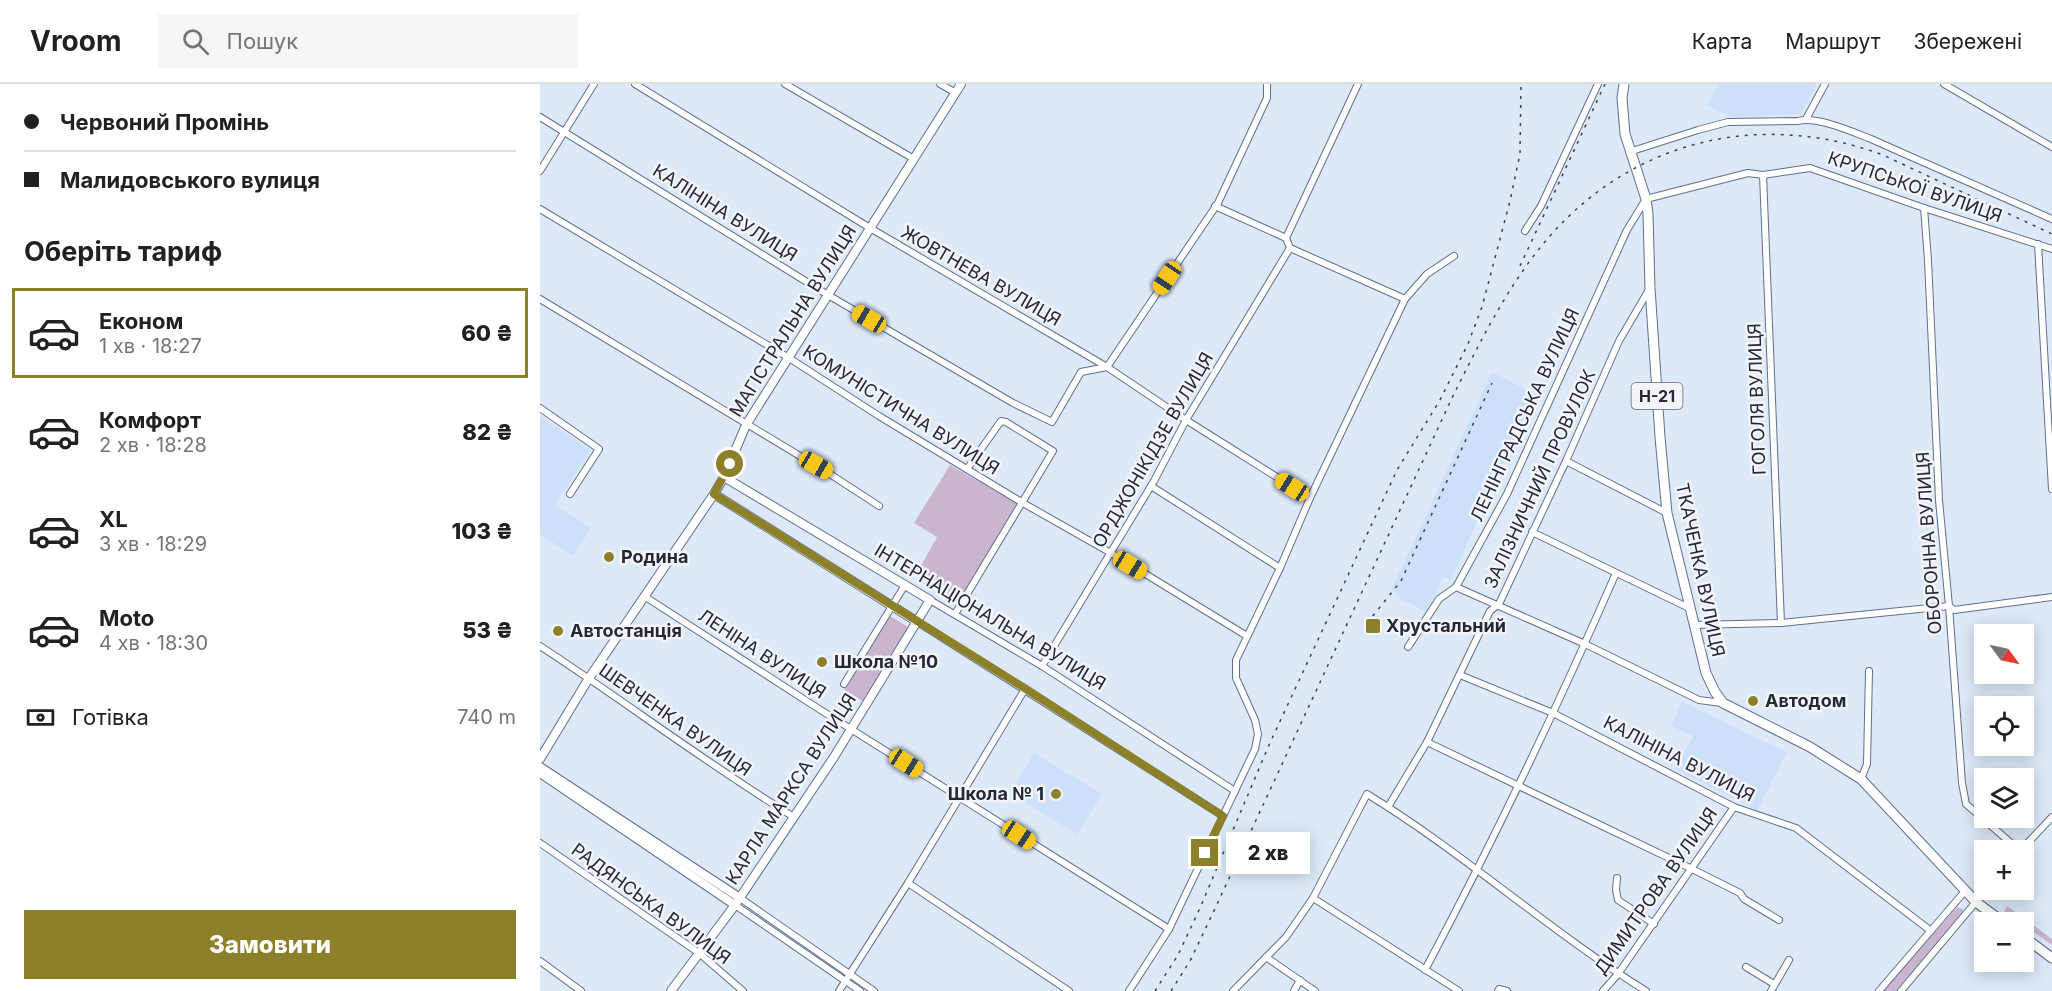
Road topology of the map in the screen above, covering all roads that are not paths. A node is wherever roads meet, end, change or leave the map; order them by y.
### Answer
1 (594, 84) edge
2 (635, 84) edge
3 (785, 84) edge
4 (940, 84) edge
5 (961, 84) edge
6 (1267, 84) edge
7 (1358, 84) edge
8 (1598, 84) edge
9 (1624, 84) edge
10 (1825, 84) edge
11 (1945, 84) edge
12 (956, 93) junction
13 (540, 117) edge
14 (1806, 119) junction
15 (564, 132) junction
16 (2052, 147) edge
17 (1629, 152) junction
18 (914, 159) junction
19 (540, 171) edge
20 (1763, 175) junction
21 (1646, 198) junction
22 (1215, 206) junction
23 (1924, 208) junction
24 (540, 209) edge
25 (2052, 219) edge
26 (870, 228) junction
27 (1525, 231) dead end
28 (1286, 238) junction
29 (2038, 244) junction
30 (1290, 248) junction
31 (2052, 249) edge
32 (1454, 256) dead end
33 (1650, 288) junction
34 (828, 294) junction
35 (540, 299) edge
36 (1405, 299) junction
37 (789, 357) junction
38 (1107, 367) junction
39 (540, 408) edge
40 (1186, 420) junction
41 (746, 425) junction
42 (1566, 461) junction
43 (968, 469) junction
44 (724, 477) junction
45 (1151, 486) junction
46 (2052, 489) edge
47 (570, 494) dead end
48 (714, 494) junction
49 (1310, 498) junction
50 (1023, 503) junction
51 (879, 506) dead end
52 (1667, 513) junction
53 (1532, 532) junction
54 (1111, 553) junction
55 (1280, 568) junction
56 (1616, 573) junction
57 (904, 585) junction
58 (1456, 587) junction
59 (644, 596) junction
60 (2052, 597) edge
61 (930, 600) junction
62 (1499, 604) junction
63 (891, 606) junction
64 (1949, 606) junction
65 (1689, 608) junction
66 (955, 614) junction
67 (916, 621) junction
68 (1781, 623) junction
69 (1693, 625) junction
70 (1247, 636) junction
71 (1585, 644) junction
72 (540, 646) edge
73 (1408, 647) dead end
74 (1042, 666) junction
75 (1869, 671) dead end
76 (1460, 675) junction
77 (589, 678) junction
78 (844, 684) dead end
79 (1026, 689) junction
80 (1723, 703) junction
81 (1553, 712) junction
82 (852, 729) junction
83 (1427, 742) junction
84 (540, 759) edge
85 (540, 767) edge
86 (540, 773) edge
87 (1862, 779) junction
88 (1519, 786) junction
89 (1235, 791) junction
90 (960, 797) junction
91 (1389, 807) junction
92 (1734, 807) junction
93 (1223, 816) junction
94 (794, 817) junction
95 (2052, 817) edge
96 (2008, 840) edge
97 (2030, 840) edge
98 (540, 843) edge
99 (1692, 869) junction
100 (1478, 871) junction
101 (1617, 878) dead end
102 (908, 883) junction
103 (1965, 891) junction
104 (1313, 898) junction
105 (737, 902) junction
106 (1976, 902) junction
107 (1990, 912) edge
108 (1779, 920) dead end
109 (1654, 924) junction
110 (1169, 928) junction
111 (1931, 931) junction
112 (2034, 944) edge
113 (699, 953) junction
114 (1266, 957) junction
115 (2052, 958) edge
116 (1789, 960) dead end
117 (540, 961) edge
118 (1746, 967) dead end
119 (1425, 969) junction
120 (850, 974) junction
121 (1618, 974) junction
122 (1299, 980) junction
123 (846, 981) junction
124 (1774, 984) junction
125 (581, 991) edge
126 (671, 991) edge
127 (744, 991) edge
128 (839, 991) edge
129 (860, 991) edge
130 (874, 991) edge
131 (1069, 991) edge
132 (1129, 991) edge
133 (1233, 991) edge
134 (1294, 991) edge
135 (1315, 991) edge
136 (1459, 991) edge
137 (1498, 991) edge
138 (1507, 991) edge
139 (1603, 991) edge
140 (1646, 991) edge
141 (1771, 991) edge
142 (1879, 991) edge
143 (1901, 991) edge

1 - 15 street
2 - 26 street, ЖОВТНЕВА ВУЛИЦЯ
3 - 18 street
4 - 12 street
5 - 12 street, МАГІСТРАЛЬНА ВУЛИЦЯ
6 - 22 street
7 - 28 street
8 - 27 street
9 - 17 main road, ТКАЧЕНКА ВУЛИЦЯ / Н-21
10 - 14 street
11 - 16 street
12 - 18 street, МАГІСТРАЛЬНА ВУЛИЦЯ
13 - 15 street, КАЛІНІНА ВУЛИЦЯ
14 - 17 street
14 - 25 street
15 - 19 street
15 - 34 street, КАЛІНІНА ВУЛИЦЯ
17 - 21 main road, ТКАЧЕНКА ВУЛИЦЯ / Н-21
18 - 26 street, МАГІСТРАЛЬНА ВУЛИЦЯ
20 - 21 street, КРУПСЬКОЇ ВУЛИЦЯ
20 - 23 street, КРУПСЬКОЇ ВУЛИЦЯ
20 - 68 street, ГОГОЛЯ ВУЛИЦЯ
21 - 33 main road, ТКАЧЕНКА ВУЛИЦЯ / Н-21
21 - 58 street, ЛЕНІНГРАДСЬКА ВУЛИЦЯ
22 - 28 street
22 - 38 street
23 - 29 street, КРУПСЬКОЇ ВУЛИЦЯ
23 - 64 street, ОБОРОННА ВУЛИЦЯ
24 - 37 street, КОМУНІСТИЧНА ВУЛИЦЯ
26 - 34 street, МАГІСТРАЛЬНА ВУЛИЦЯ
26 - 38 street, ЖОВТНЕВА ВУЛИЦЯ
28 - 30 street
29 - 31 street, КРУПСЬКОЇ ВУЛИЦЯ
29 - 46 street
30 - 36 street
30 - 40 street, ОРДЖОНІКІДЗЕ ВУЛИЦЯ
32 - 36 street
33 - 42 street, ЗАЛІЗНИЧНИЙ ПРОВУЛОК
33 - 52 main road, ТКАЧЕНКА ВУЛИЦЯ / Н-21
34 - 37 street, МАГІСТРАЛЬНА ВУЛИЦЯ
34 - 38 street, КАЛІНІНА ВУЛИЦЯ
35 - 41 street
36 - 49 street
37 - 41 street, МАГІСТРАЛЬНА ВУЛИЦЯ
37 - 43 street, КОМУНІСТИЧНА ВУЛИЦЯ
38 - 40 street, ЖОВТНЕВА ВУЛИЦЯ
39 - 47 street
40 - 45 street, ОРДЖОНІКІДЗЕ ВУЛИЦЯ
40 - 49 street, ЖОВТНЕВА ВУЛИЦЯ
41 - 44 street, МАГІСТРАЛЬНА ВУЛИЦЯ
41 - 51 street
42 - 52 street
42 - 53 street, ЗАЛІЗНИЧНИЙ ПРОВУЛОК
43 - 50 street, КОМУНІСТИЧНА ВУЛИЦЯ
43 - 50 street
44 - 48 street, МАГІСТРАЛЬНА ВУЛИЦЯ
44 - 57 street, ІНТЕРНАЦІОНАЛЬНА ВУЛИЦЯ
45 - 54 street, ОРДЖОНІКІДЗЕ ВУЛИЦЯ
45 - 55 street
48 - 59 street, МАГІСТРАЛЬНА ВУЛИЦЯ
48 - 63 street
49 - 55 street
50 - 54 street, КОМУНІСТИЧНА ВУЛИЦЯ
50 - 66 street
52 - 65 main road, ТКАЧЕНКА ВУЛИЦЯ / Н-21
53 - 56 street
53 - 62 street, ЗАЛІЗНИЧНИЙ ПРОВУЛОК
54 - 70 street, КОМУНІСТИЧНА ВУЛИЦЯ
54 - 74 street, ОРДЖОНІКІДЗЕ ВУЛИЦЯ
55 - 70 street
56 - 65 street
56 - 71 street
57 - 61 street, ІНТЕРНАЦІОНАЛЬНА ВУЛИЦЯ
57 - 63 street
58 - 62 street
58 - 73 street, ЛЕНІНГРАДСЬКА ВУЛИЦЯ
59 - 77 street, МАГІСТРАЛЬНА ВУЛИЦЯ
59 - 82 street, ЛЕНІНА ВУЛИЦЯ
60 - 64 street
61 - 66 street, ІНТЕРНАЦІОНАЛЬНА ВУЛИЦЯ
61 - 67 street, КАРЛА МАРКСА ВУЛИЦЯ
62 - 71 street
62 - 76 street, ЗАЛІЗНИЧНИЙ ПРОВУЛОК
63 - 67 street
63 - 78 street
64 - 68 street
64 - 96 street, ОБОРОННА ВУЛИЦЯ
65 - 69 main road, ТКАЧЕНКА ВУЛИЦЯ / Н-21
66 - 74 street, ІНТЕРНАЦІОНАЛЬНА ВУЛИЦЯ
67 - 79 street
67 - 82 street, КАРЛА МАРКСА ВУЛИЦЯ
68 - 69 street
69 - 80 main road, ТКАЧЕНКА ВУЛИЦЯ / Н-21
70 - 89 street
71 - 80 street
71 - 81 street
72 - 77 street, ШЕВЧЕНКА ВУЛИЦЯ
74 - 89 street, ІНТЕРНАЦІОНАЛЬНА ВУЛИЦЯ
75 - 87 street
76 - 81 street, КАЛІНІНА ВУЛИЦЯ
76 - 83 street, ЗАЛІЗНИЧНИЙ ПРОВУЛОК
77 - 84 street, МАГІСТРАЛЬНА ВУЛИЦЯ
77 - 94 street, ШЕВЧЕНКА ВУЛИЦЯ
79 - 90 street
79 - 93 street
80 - 87 main road
81 - 88 street
81 - 92 street, КАЛІНІНА ВУЛИЦЯ
82 - 90 street, ЛЕНІНА ВУЛИЦЯ
82 - 94 street, КАРЛА МАРКСА ВУЛИЦЯ
83 - 88 street
83 - 91 street, ЗАЛІЗНИЧНИЙ ПРОВУЛОК
85 - 105 street
86 - 105 street
87 - 103 main road
88 - 99 street
88 - 100 street
89 - 93 street
90 - 102 street
90 - 110 street, ЛЕНІНА ВУЛИЦЯ
91 - 100 street
91 - 104 street
92 - 99 street, ДИМИТРОВА ВУЛИЦЯ
92 - 111 street, КАЛІНІНА ВУЛИЦЯ
93 - 110 street
94 - 105 street, КАРЛА МАРКСА ВУЛИЦЯ
95 - 97 street
98 - 113 street, РАДЯНСЬКА ВУЛИЦЯ
99 - 108 street
99 - 109 street, ДИМИТРОВА ВУЛИЦЯ
100 - 119 street
100 - 121 street
101 - 109 street
102 - 120 street
102 - 131 street
103 - 106 main road
103 - 111 street
104 - 114 street
104 - 119 street
105 - 113 street, КАРЛА МАРКСА ВУЛИЦЯ
105 - 120 street
105 - 123 street
106 - 107 main road
106 - 143 street
109 - 121 street, ДИМИТРОВА ВУЛИЦЯ
110 - 132 street
111 - 142 street
112 - 115 main road
113 - 126 street, КАРЛА МАРКСА ВУЛИЦЯ
113 - 127 street, РАДЯНСЬКА ВУЛИЦЯ
114 - 122 street
114 - 133 street
116 - 124 street
117 - 125 street
118 - 124 street
119 - 136 street
120 - 123 street
120 - 130 street
121 - 139 street, ДИМИТРОВА ВУЛИЦЯ
121 - 140 street
122 - 134 street
122 - 135 street
123 - 128 street
123 - 129 street
124 - 141 street
137 - 138 street

